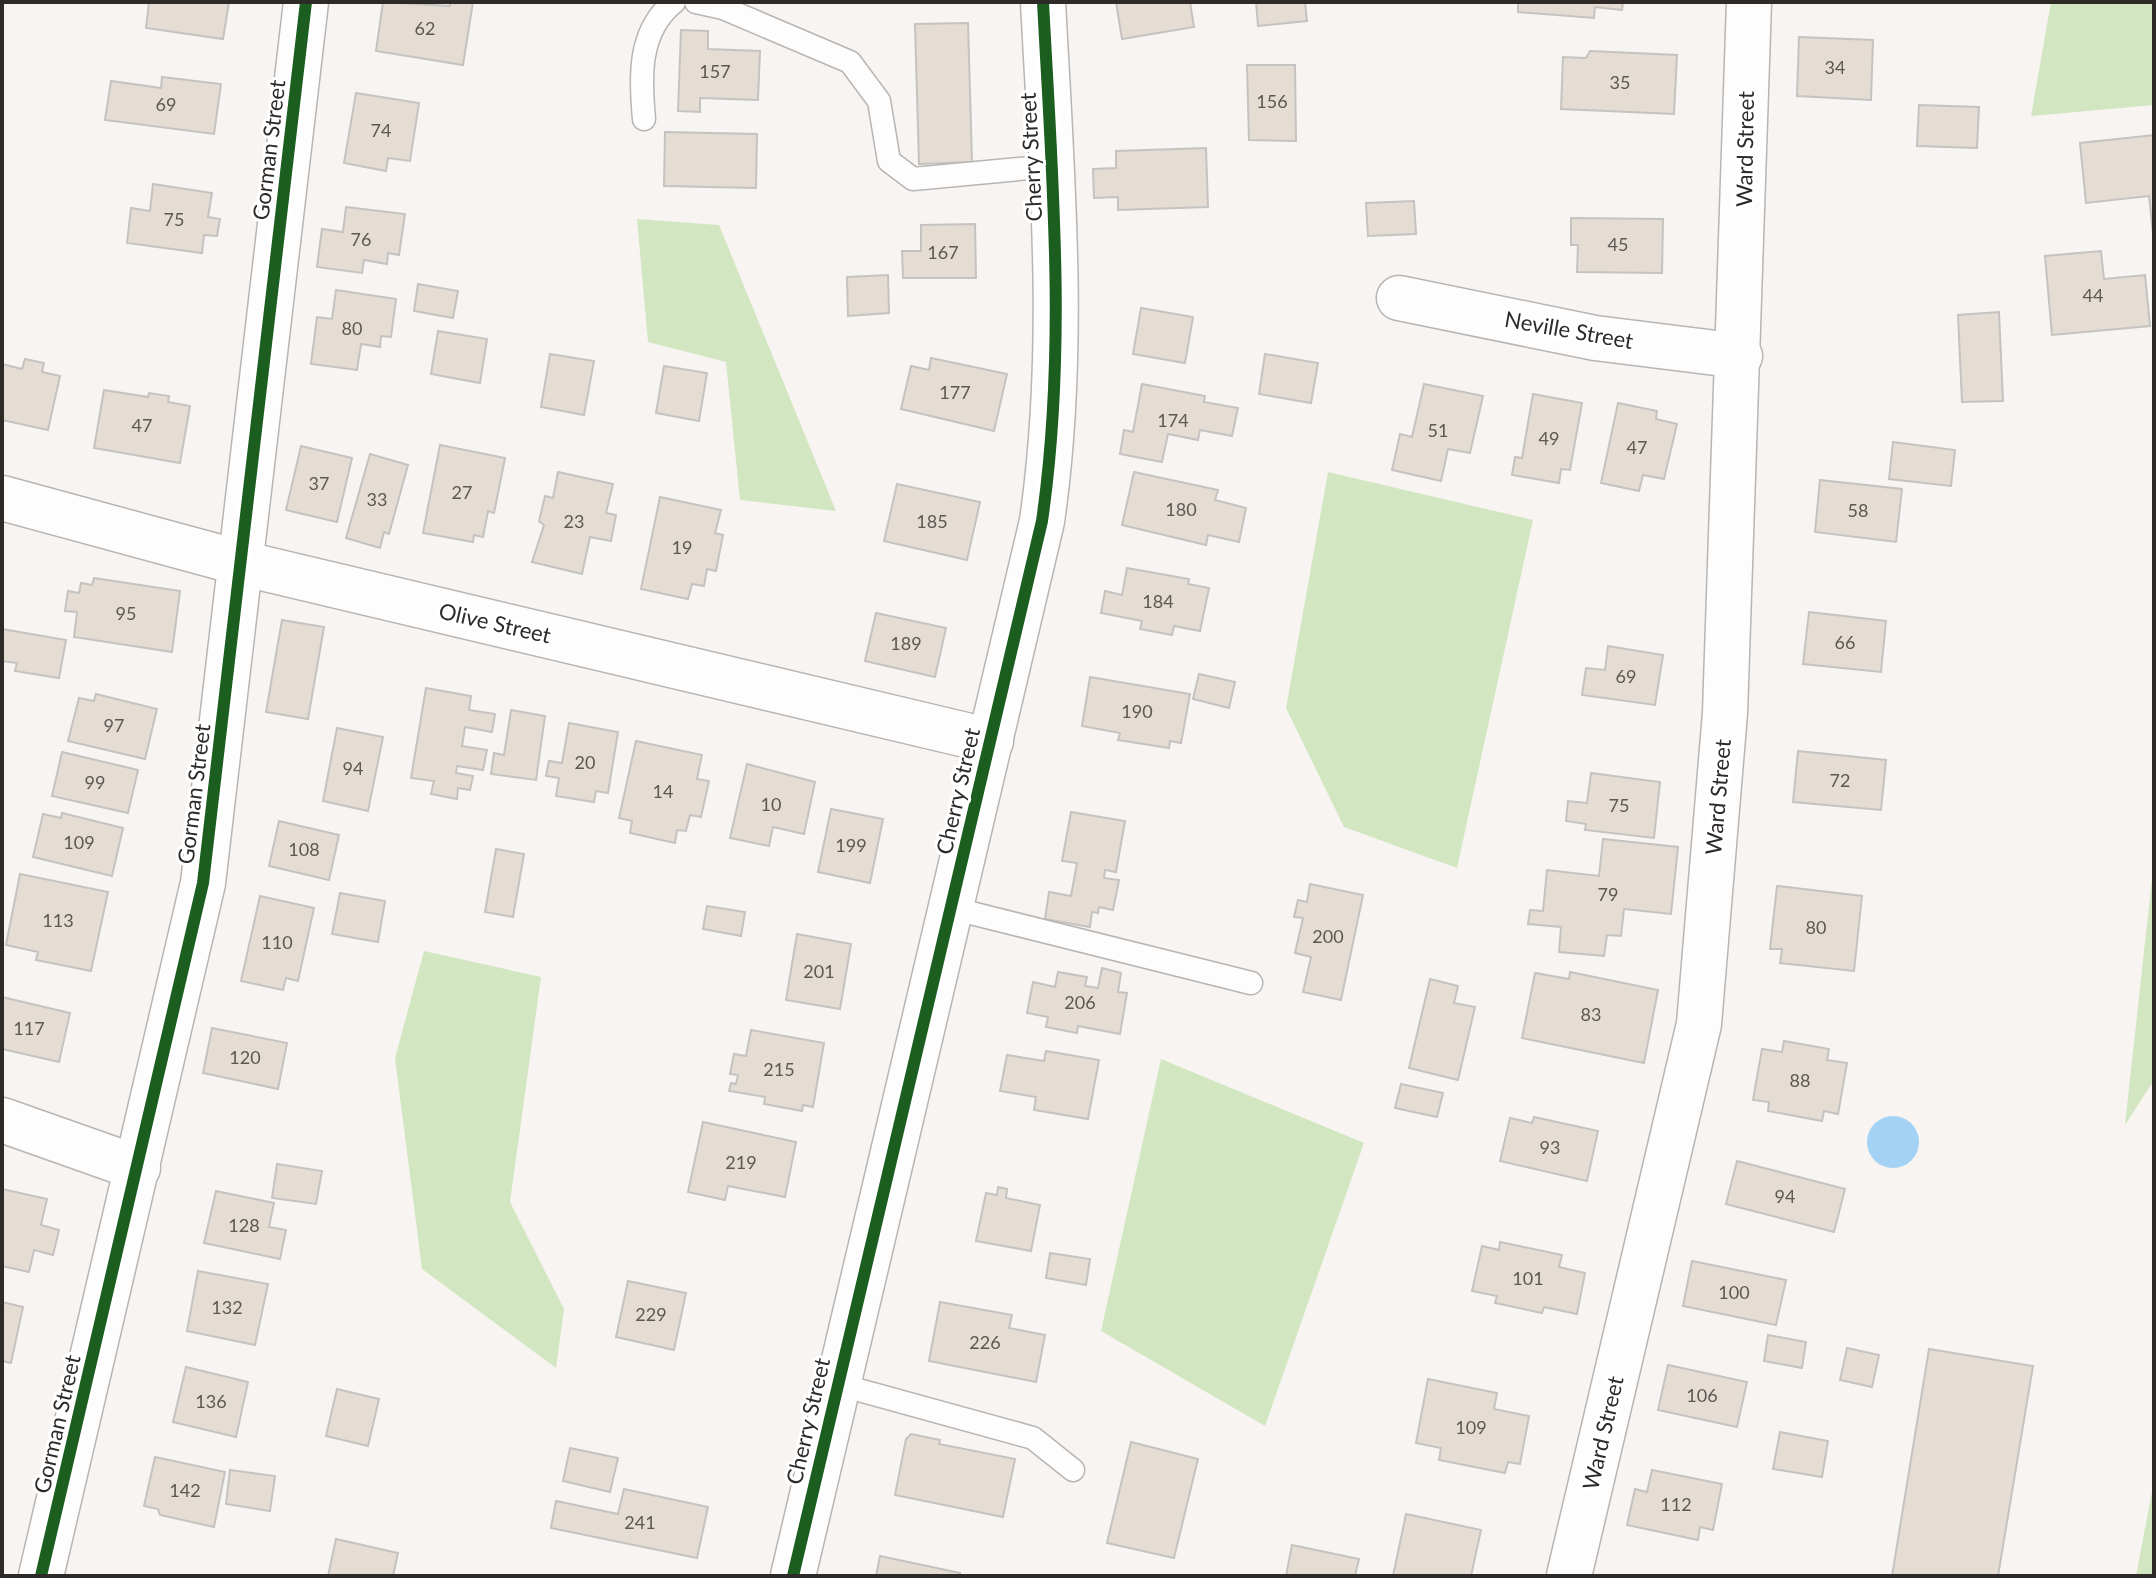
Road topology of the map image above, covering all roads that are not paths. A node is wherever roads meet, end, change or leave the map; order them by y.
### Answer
1 (306, 2) edge
2 (674, 2) edge
3 (696, 2) edge
4 (1043, 2) edge
5 (1749, 2) edge
6 (644, 119) dead end
7 (1051, 166) junction
8 (1399, 298) dead end
9 (1740, 356) junction
10 (2, 498) edge
11 (241, 563) junction
12 (991, 741) junction
13 (951, 908) junction
14 (1251, 983) dead end
15 (2, 1120) edge
16 (138, 1168) junction
17 (837, 1384) junction
18 (1073, 1470) dead end
19 (41, 1576) edge
20 (793, 1576) edge
21 (1569, 1576) edge

1 - 11 street, Gorman Street
2 - 6 lane
3 - 7 lane
4 - 7 street, Cherry Street
5 - 9 street, Ward Street
7 - 12 street, Cherry Street
8 - 9 street, Neville Street
9 - 21 street, Ward Street
10 - 11 street, Olive Street
11 - 12 street, Olive Street
11 - 16 street, Gorman Street
12 - 13 street, Cherry Street
13 - 14 lane
13 - 17 street, Cherry Street
15 - 16 street
16 - 19 street, Gorman Street
17 - 18 lane
17 - 20 street, Cherry Street

